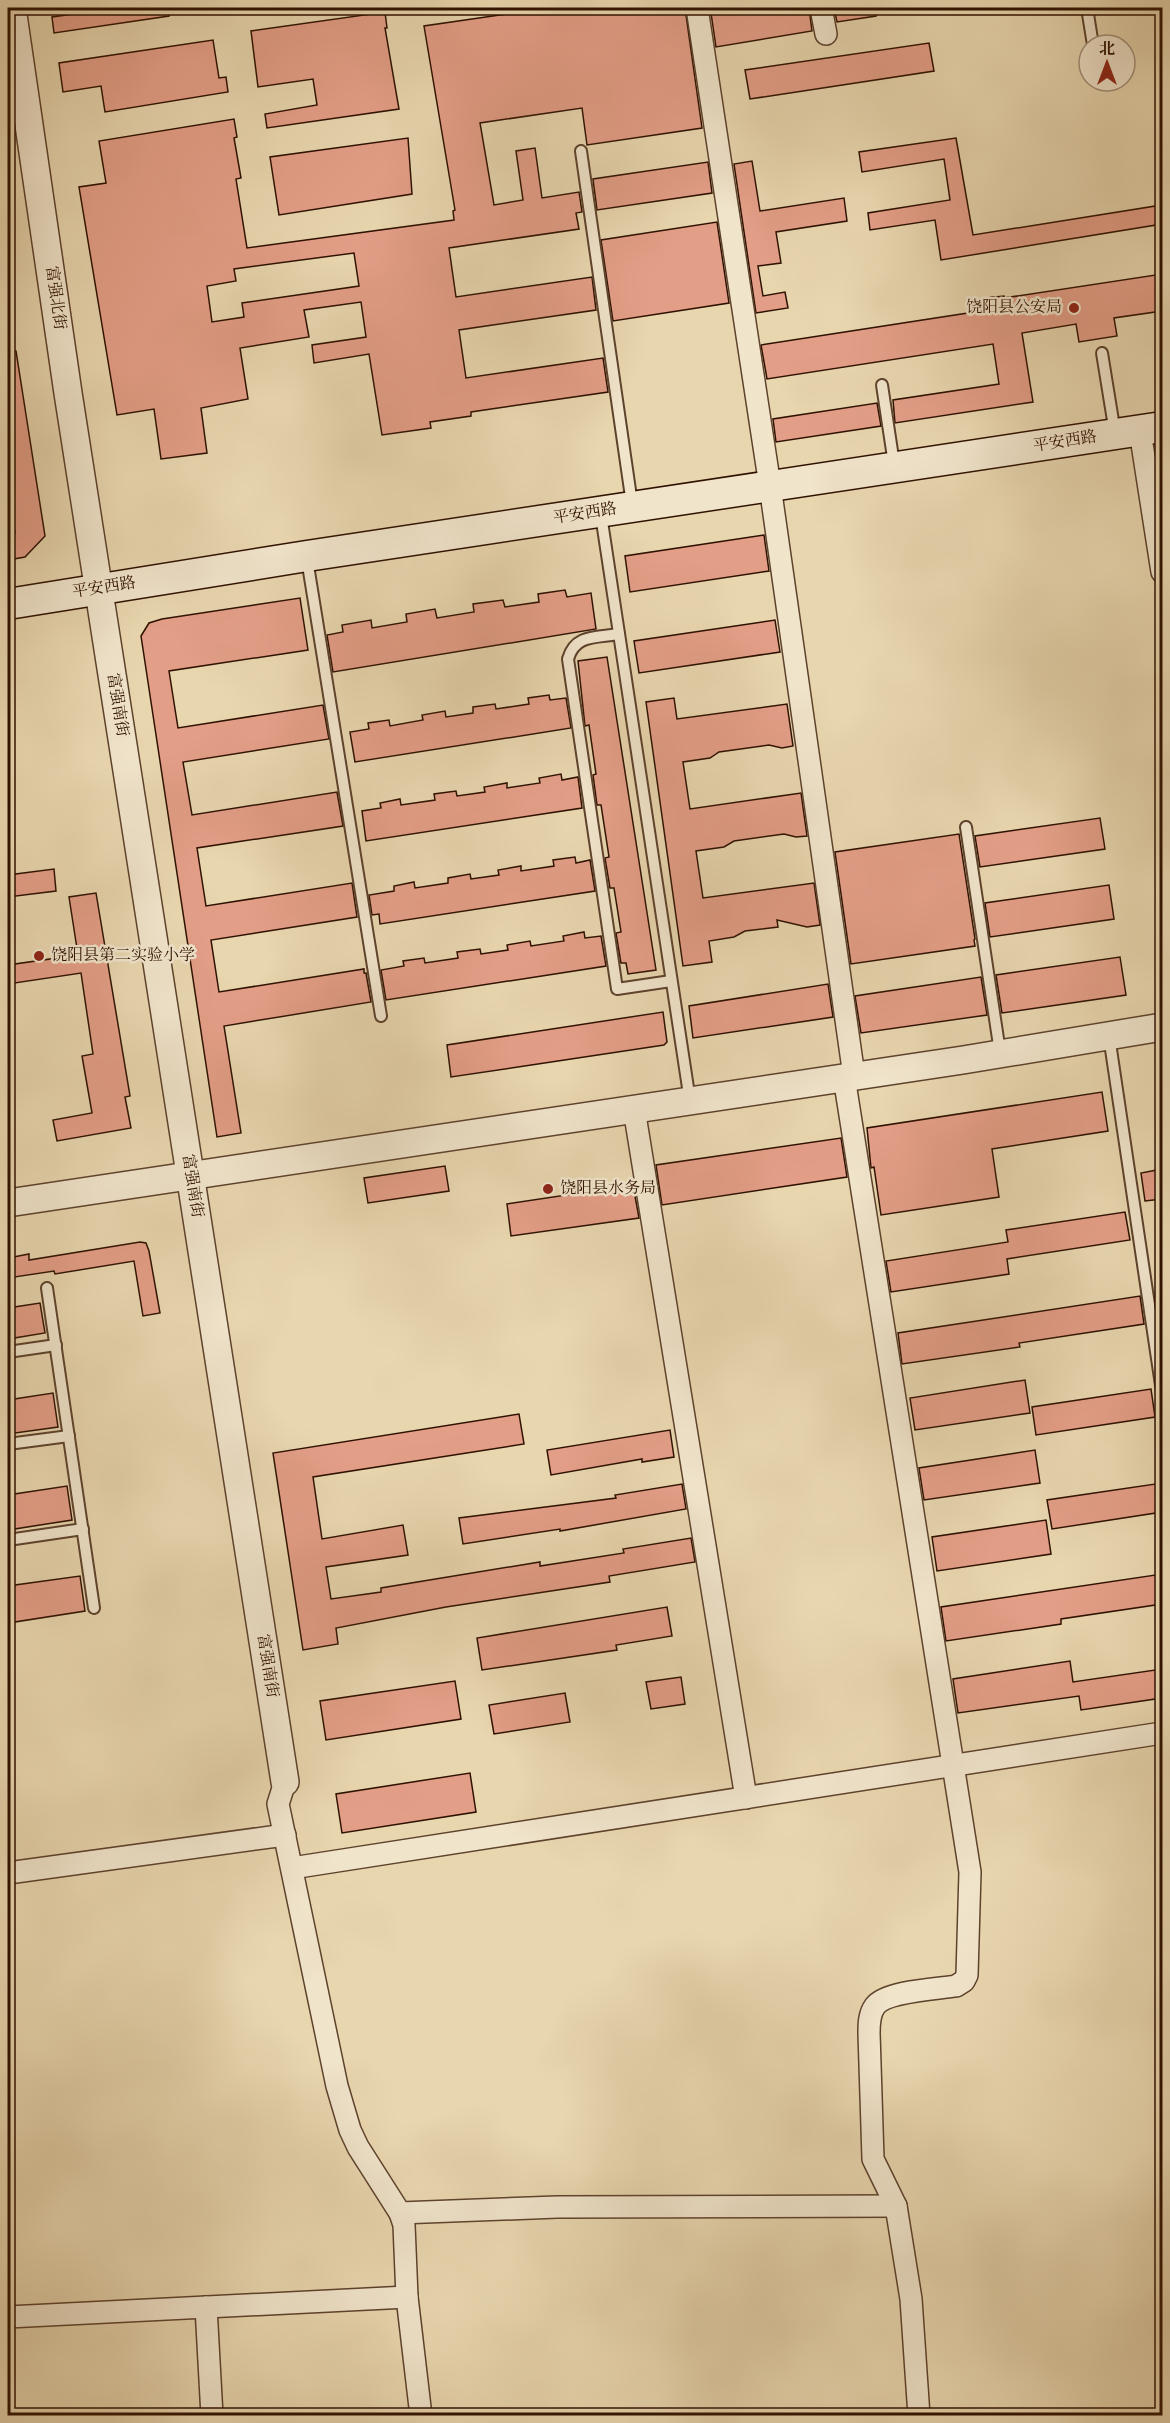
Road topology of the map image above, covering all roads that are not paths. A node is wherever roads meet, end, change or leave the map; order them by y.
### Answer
1 (12, 8) edge
2 (697, 8) edge
3 (821, 8) edge
4 (1087, 8) edge
5 (1091, 33) edge
6 (826, 34) dead end
7 (580, 151) dead end
8 (1102, 353) dead end
9 (882, 385) dead end
10 (1139, 431) edge
11 (895, 467) junction
12 (770, 486) junction
13 (632, 507) junction
14 (600, 512) junction
15 (307, 556) junction
16 (1162, 572) edge
17 (99, 589) junction
18 (8, 604) edge
19 (619, 634) junction
20 (966, 827) dead end
21 (671, 981) junction
22 (381, 1016) dead end
23 (1162, 1027) edge
24 (1109, 1036) junction
25 (1000, 1054) junction
26 (849, 1077) junction
27 (690, 1101) junction
28 (634, 1109) junction
29 (191, 1176) junction
30 (8, 1203) edge
31 (47, 1288) dead end
32 (56, 1345) junction
33 (8, 1352) edge
34 (1162, 1392) edge
35 (69, 1436) junction
36 (8, 1444) edge
37 (83, 1529) junction
38 (8, 1540) edge
39 (94, 1608) dead end
40 (1162, 1733) edge
41 (953, 1766) junction
42 (285, 1782) joint
43 (746, 1798) junction
44 (285, 1835) junction
45 (292, 1868) junction
46 (8, 1873) edge
47 (896, 2206) junction
48 (400, 2213) junction
49 (406, 2297) junction
50 (206, 2307) junction
51 (8, 2317) edge
52 (212, 2415) edge
53 (421, 2415) edge
54 (919, 2415) edge

1 - 17 street, 富强北街
2 - 12 street
3 - 6 street
4 - 5 lane
7 - 13 lane
8 - 10 lane
9 - 11 lane
10 - 11 main road, 平安西路
10 - 16 street
11 - 12 main road, 平安西路
12 - 13 main road, 平安西路
12 - 26 street
13 - 14 main road, 平安西路
14 - 15 main road, 平安西路
14 - 19 lane
15 - 17 main road, 平安西路
15 - 22 lane
17 - 18 main road, 平安西路
17 - 29 street, 富强南街
19 - 21 lane
19 - 21 lane
20 - 25 lane
21 - 27 lane
23 - 24 street
24 - 25 street
24 - 34 lane
25 - 26 street
26 - 27 street
26 - 41 street
27 - 28 street
28 - 29 street
28 - 43 street
29 - 30 street
29 - 42 street, 富强南街
31 - 32 lane
32 - 33 lane
32 - 35 lane
35 - 36 lane
35 - 37 lane
37 - 38 lane
37 - 39 lane
40 - 41 street
41 - 43 street
41 - 47 street
42 - 44 street
43 - 45 street
44 - 45 street
44 - 46 street
45 - 48 street
47 - 48 street
47 - 54 street
48 - 49 street
49 - 50 street
49 - 53 street
50 - 51 street
50 - 52 street

